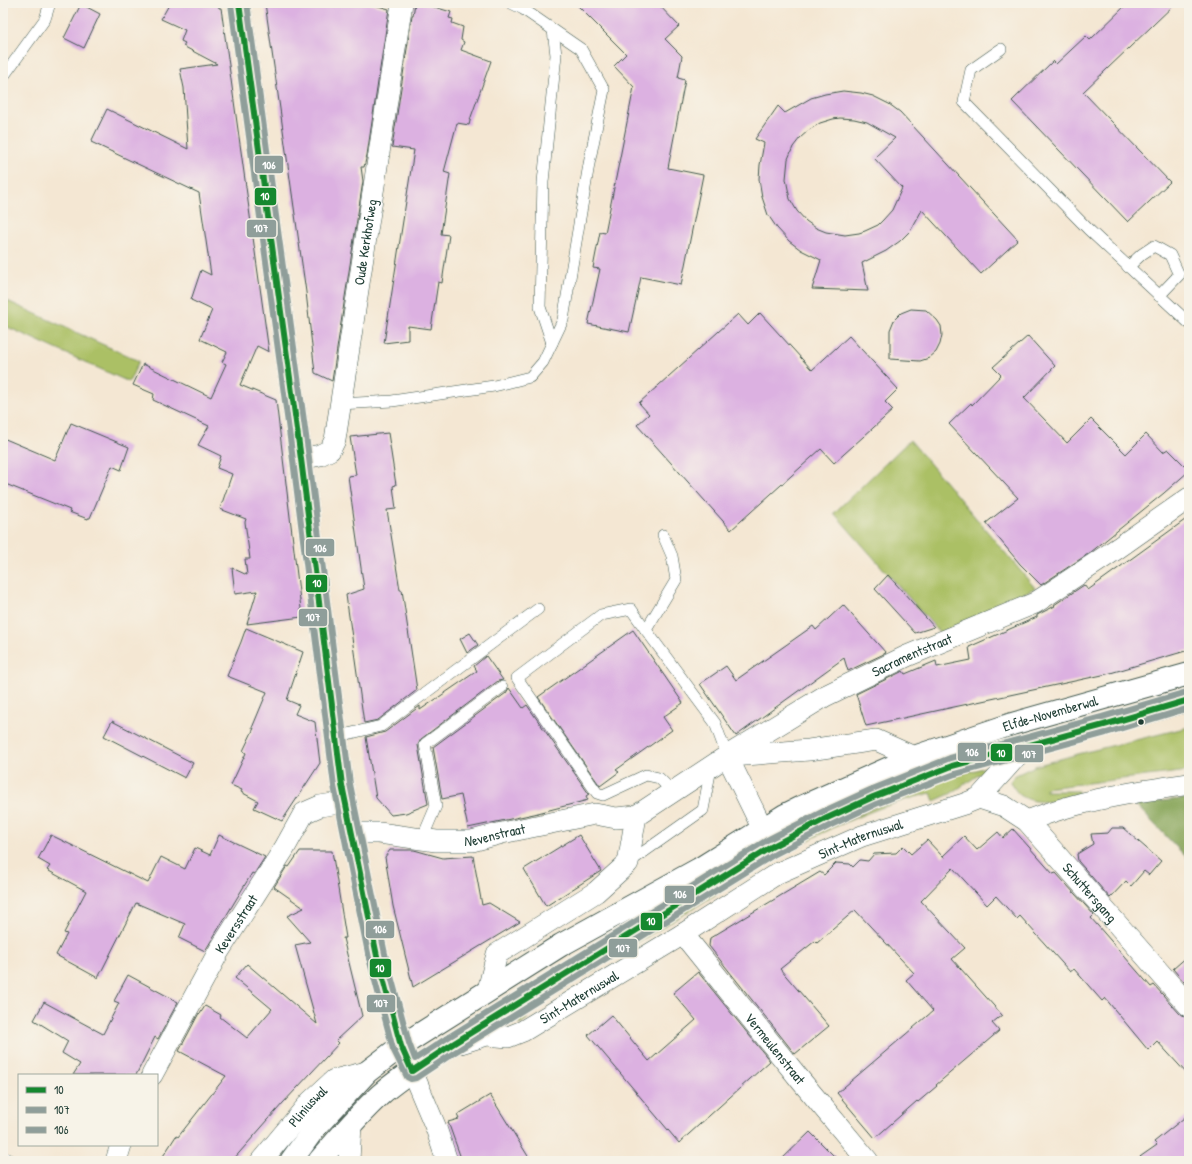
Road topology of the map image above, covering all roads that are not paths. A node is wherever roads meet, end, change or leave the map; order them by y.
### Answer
1 (50, 3) edge
2 (239, 3) edge
3 (402, 3) edge
4 (511, 3) edge
5 (553, 30) junction
6 (1001, 49) dead end
7 (3, 77) edge
8 (1128, 267) junction
9 (1159, 296) junction
10 (1189, 323) edge
11 (552, 343) junction
12 (340, 404) junction
13 (301, 460) junction
14 (1189, 498) edge
15 (663, 535) dead end
16 (538, 609) dead end
17 (646, 630) junction
18 (1189, 674) edge
19 (502, 687) dead end
20 (1189, 700) edge
21 (335, 738) junction
22 (1023, 746) junction
23 (914, 757) junction
24 (719, 762) junction
25 (1189, 784) edge
26 (674, 792) junction
27 (979, 798) junction
28 (346, 802) junction
29 (636, 816) junction
30 (1027, 821) junction
31 (352, 833) junction
32 (767, 838) junction
33 (422, 839) junction
34 (628, 863) junction
35 (683, 934) junction
36 (488, 990) junction
37 (1189, 1006) edge
38 (451, 1045) junction
39 (401, 1046) junction
40 (412, 1070) junction
41 (367, 1072) junction
42 (153, 1074) edge
43 (351, 1124) junction
44 (121, 1146) edge
45 (3, 1157) edge
46 (11, 1161) edge
47 (116, 1161) edge
48 (261, 1161) edge
49 (291, 1161) edge
50 (320, 1161) edge
51 (349, 1161) edge
52 (447, 1161) edge
53 (868, 1161) edge

1 - 7 lane
2 - 13 main road
3 - 12 street, Oude Kerkhofweg
4 - 5 lane
5 - 11 lane
5 - 11 lane
6 - 8 lane
8 - 9 lane
8 - 9 lane
9 - 10 lane
11 - 12 lane
12 - 13 street, Oude Kerkhofweg
13 - 21 main road
14 - 24 street, Sacramentstraat
15 - 17 lane
16 - 21 lane
17 - 24 lane
17 - 26 lane
18 - 23 main road, Elfde-Novemberwal
19 - 33 lane
20 - 22 main road, Elfde-Novemberwal
21 - 28 main road
22 - 27 street, Sint-Maternuswal
22 - 32 main road, Sint-Maternuswal
23 - 24 street
23 - 32 main road, Sint-Maternuswal
24 - 26 street, Sacramentstraat
24 - 32 street
24 - 34 lane
25 - 30 street
26 - 29 street, Sacramentstraat
27 - 30 street, Schuttersgang
27 - 35 street, Sint-Maternuswal
28 - 31 main road
28 - 42 street, Keversstraat
29 - 33 street, Nevenstraat
29 - 34 street
30 - 37 street, Schuttersgang
31 - 33 street, Nevenstraat
31 - 39 main road
32 - 36 main road, Sint-Maternuswal
32 - 38 main road, Sint-Maternuswal
34 - 36 street
35 - 38 street, Sint-Maternuswal
35 - 53 street, Vermeulenstraat
36 - 39 main road, Sint-Maternuswal
38 - 40 main road, Sint-Maternuswal
39 - 40 main road
39 - 41 main road, Pliniuswal
40 - 43 main road
40 - 52 street
41 - 48 street, Pliniuswal
41 - 49 main road, Pliniuswal
43 - 50 main road
43 - 51 street
44 - 47 street
45 - 46 lane

